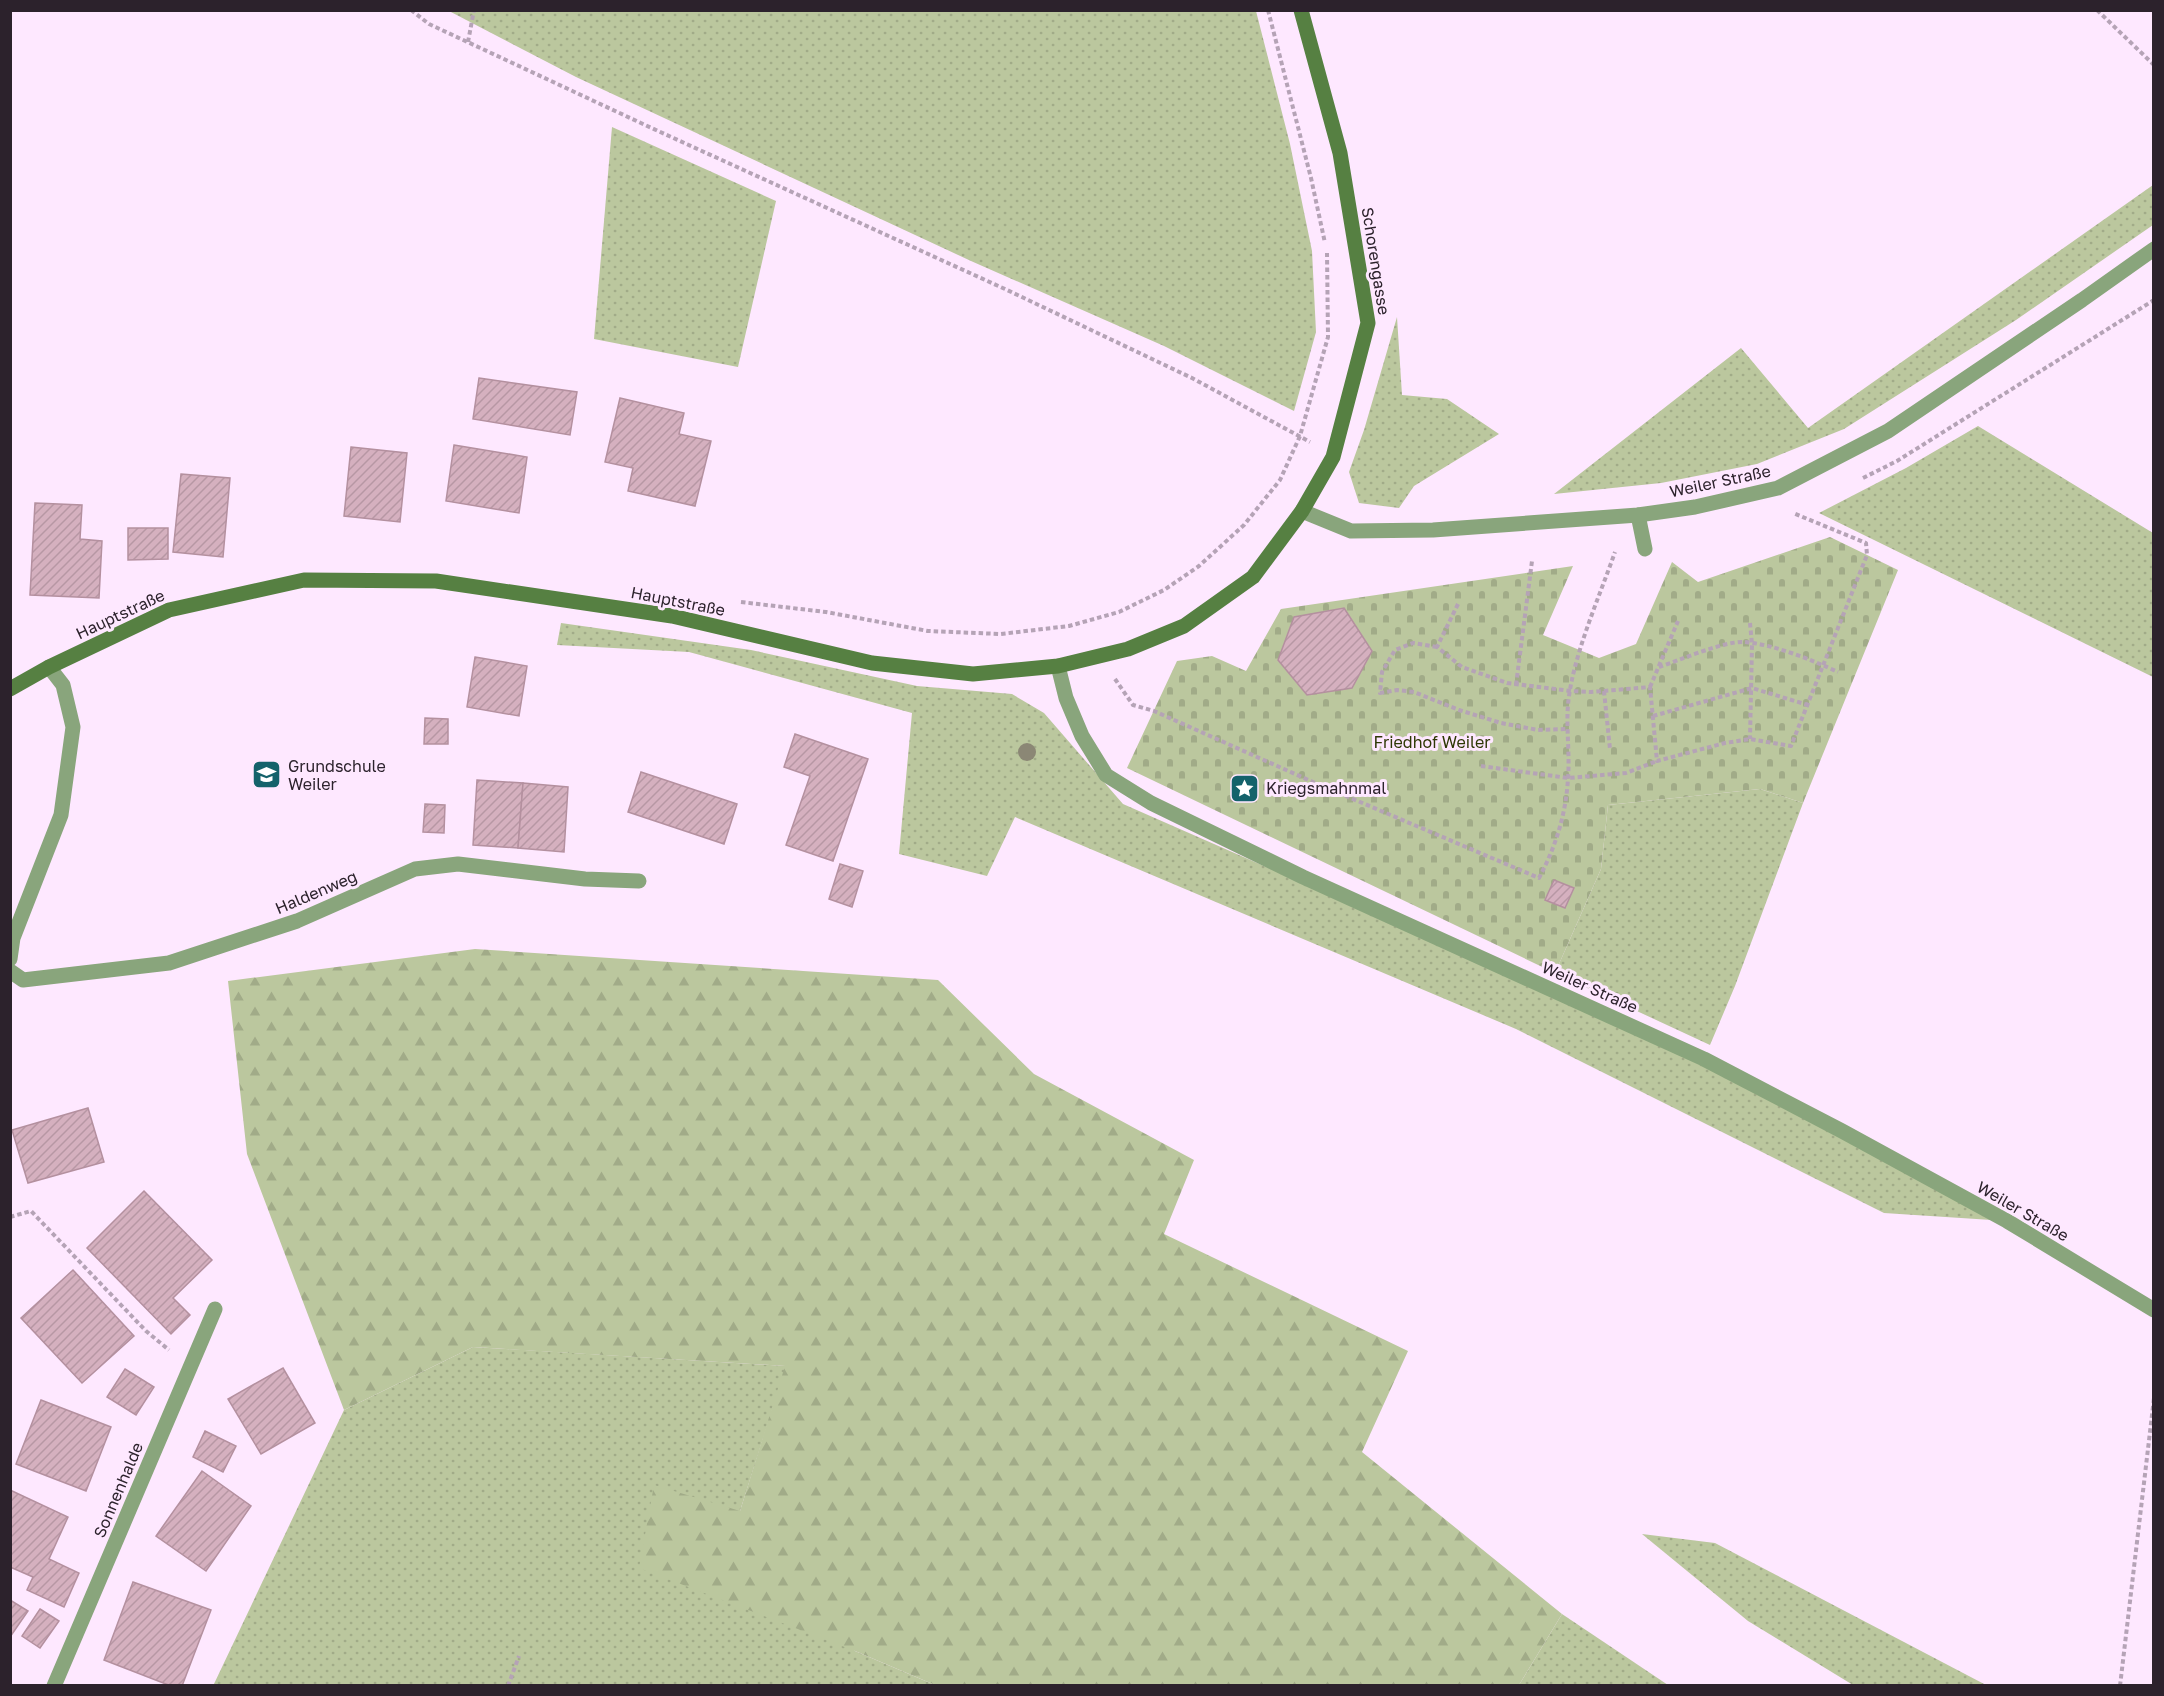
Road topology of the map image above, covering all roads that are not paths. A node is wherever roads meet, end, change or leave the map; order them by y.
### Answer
1 (1301, 10) edge
2 (2154, 249) edge
3 (1302, 511) junction
4 (1638, 515) junction
5 (1645, 549) dead end
6 (1058, 666) junction
7 (49, 667) junction
8 (10, 690) edge
9 (639, 881) dead end
10 (10, 959) edge
11 (10, 971) edge
12 (215, 1308) dead end
13 (2154, 1310) edge
14 (54, 1686) edge

1 - 3 street, Schorengasse
2 - 4 street, Weiler Straße
3 - 4 street, Weiler Straße
3 - 6 street, Hauptstraße
4 - 5 street
6 - 7 street, Hauptstraße
6 - 13 street, Weiler Straße
7 - 8 street, Hauptstraße
7 - 10 street
9 - 11 street, Haldenweg
12 - 14 street, Sonnenhalde

